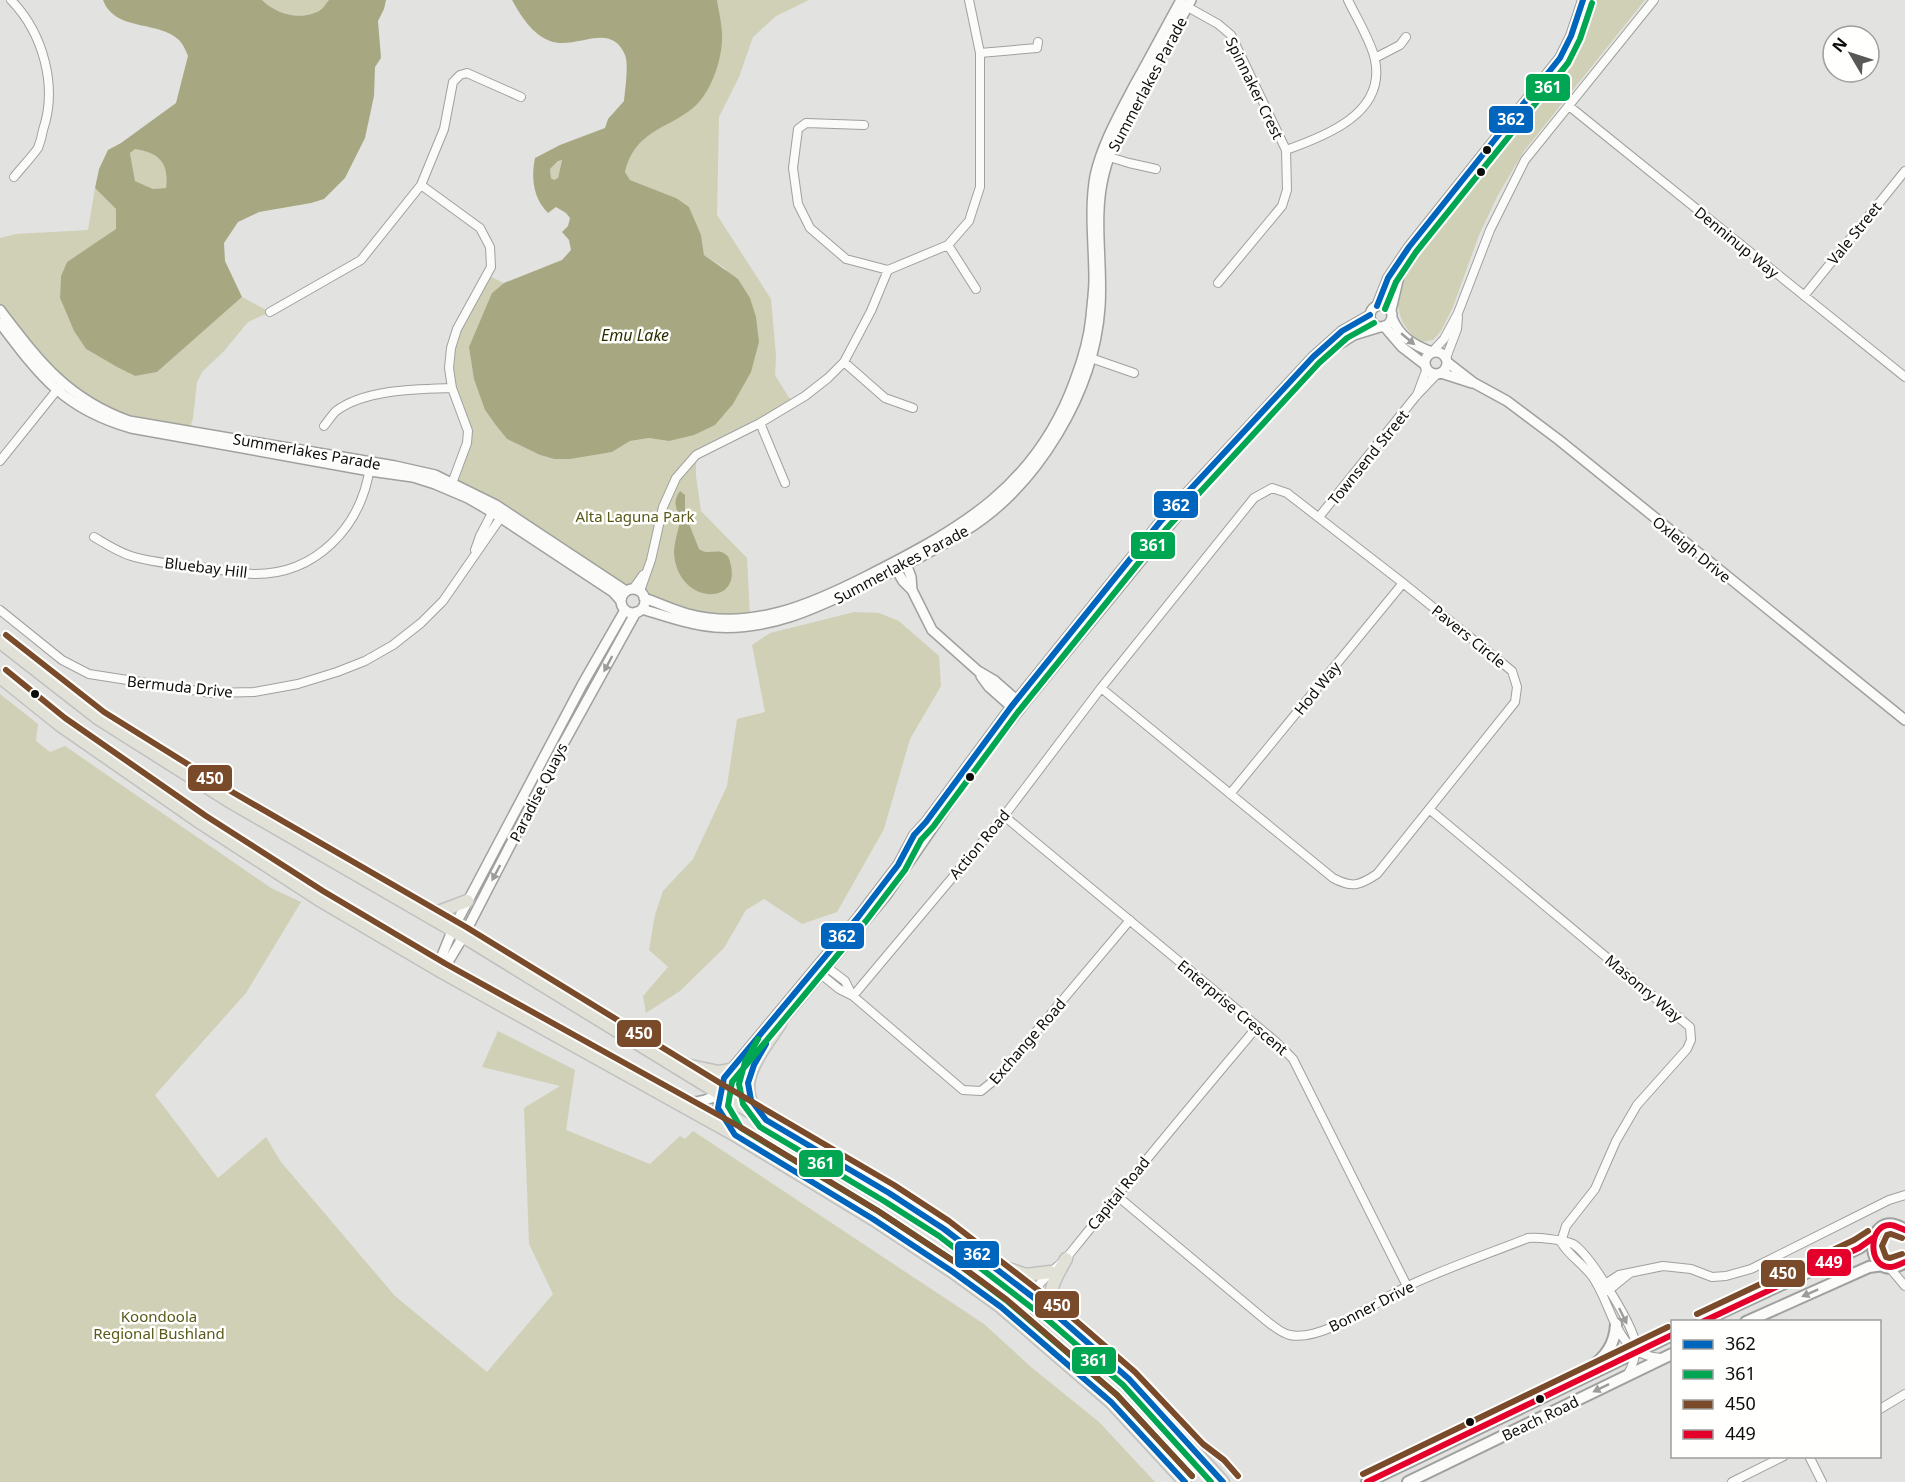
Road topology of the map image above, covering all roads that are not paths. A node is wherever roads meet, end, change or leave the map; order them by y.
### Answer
1 (11, 0) edge
2 (969, 0) edge
3 (1348, 0) edge
4 (1583, 0) edge
5 (1654, 0) edge
6 (1185, 2) edge
7 (1406, 37) dead end
8 (1038, 42) dead end
9 (980, 52) junction
10 (1375, 58) junction
11 (521, 97) dead end
12 (1569, 106) junction
13 (864, 125) dead end
14 (1286, 150) junction
15 (1105, 156) junction
16 (1156, 169) dead end
17 (1905, 171) edge
18 (14, 177) dead end
19 (421, 185) junction
20 (948, 245) junction
21 (1400, 263) junction
22 (888, 270) junction
23 (1218, 283) dead end
24 (976, 289) dead end
25 (1804, 296) junction
26 (1377, 306) junction
27 (0, 310) edge
28 (270, 312) dead end
29 (1458, 313) junction
30 (1391, 314) junction
31 (1370, 315) junction
32 (0, 323) edge
33 (1382, 327) junction
34 (1432, 352) junction
35 (1088, 357) junction
36 (1447, 360) junction
37 (844, 362) junction
38 (1425, 365) junction
39 (1134, 373) dead end
40 (1439, 374) junction
41 (1905, 377) edge
42 (1474, 383) junction
43 (60, 387) junction
44 (452, 388) junction
45 (1416, 396) junction
46 (913, 408) dead end
47 (760, 423) junction
48 (324, 426) dead end
49 (0, 461) edge
50 (370, 467) junction
51 (785, 483) dead end
52 (451, 486) junction
53 (494, 508) junction
54 (503, 514) junction
55 (1319, 518) junction
56 (94, 537) dead end
57 (474, 554) junction
58 (905, 561) junction
59 (894, 566) junction
60 (589, 571) junction
61 (1403, 582) junction
62 (912, 590) junction
63 (636, 592) junction
64 (623, 605) junction
65 (0, 610) edge
66 (639, 610) junction
67 (0, 642) edge
68 (0, 676) edge
69 (582, 685) junction
70 (1101, 688) junction
71 (592, 691) junction
72 (1017, 706) junction
73 (1905, 720) edge
74 (1230, 794) junction
75 (1429, 809) junction
76 (1004, 816) junction
77 (468, 901) junction
78 (415, 909) junction
79 (1130, 920) junction
80 (457, 934) junction
81 (821, 969) junction
82 (439, 970) junction
83 (853, 996) junction
84 (780, 1024) junction
85 (1257, 1027) junction
86 (660, 1057) junction
87 (730, 1070) junction
88 (720, 1094) junction
89 (671, 1100) junction
90 (766, 1120) junction
91 (735, 1135) junction
92 (1116, 1195) junction
93 (1905, 1195) edge
94 (1905, 1230) edge
95 (1873, 1238) junction
96 (1561, 1242) junction
97 (1066, 1258) junction
98 (985, 1259) junction
99 (1905, 1262) edge
100 (1886, 1266) junction
101 (1050, 1272) junction
102 (1905, 1286) edge
103 (1407, 1287) junction
104 (1604, 1289) junction
105 (1032, 1296) junction
106 (1055, 1314) junction
107 (1705, 1320) edge
108 (1750, 1320) edge
109 (1616, 1324) junction
110 (1671, 1335) edge
111 (1636, 1352) junction
112 (1668, 1356) edge
113 (1064, 1361) junction
114 (1627, 1376) junction
115 (1562, 1388) junction
116 (1905, 1394) edge
117 (1881, 1408) edge
118 (1482, 1446) junction
119 (1197, 1451) junction
120 (1429, 1452) junction
121 (1780, 1458) edge
122 (1810, 1458) edge
123 (1185, 1482) edge
124 (1223, 1482) edge
125 (1231, 1482) edge
126 (1367, 1482) edge
127 (1408, 1482) edge
128 (1732, 1482) edge
129 (1822, 1482) edge

1 - 18 street
2 - 9 street
3 - 10 street
4 - 21 street
5 - 12 street
6 - 14 street, Spinnaker Crest
6 - 15 street, Summerlakes Parade
7 - 10 street
8 - 9 street
9 - 20 street
10 - 14 street
11 - 19 street
12 - 25 street, Denninup Way
12 - 29 street
13 - 22 street
14 - 23 street, Spinnaker Crest
15 - 16 street
15 - 35 street, Summerlakes Parade
17 - 25 street, Vale Street
19 - 28 street
19 - 44 street
20 - 22 street
20 - 24 street
21 - 26 street
21 - 30 street
22 - 37 street
25 - 41 street, Denninup Way
26 - 30 street
26 - 31 street
27 - 43 street, Summerlakes Parade
29 - 34 street
29 - 36 street
30 - 33 street
30 -> 34 street
31 - 33 street
31 - 72 street
32 - 43 street, Summerlakes Parade
33 - 38 street
33 - 72 street
34 - 36 street
34 - 38 street
35 - 39 street
35 - 58 street, Summerlakes Parade
36 - 40 street
36 - 42 street, Oxleigh Drive
37 - 46 street
37 - 47 street
38 - 40 street
38 - 45 street, Townsend Street
40 - 42 street, Oxleigh Drive
40 - 45 street, Townsend Street
42 - 73 street, Oxleigh Drive
43 - 49 street
43 - 50 street, Summerlakes Parade
44 - 48 street
44 - 52 street
45 - 55 street, Townsend Street
47 - 51 street
47 - 63 street
50 - 52 street, Summerlakes Parade
50 - 56 street, Bluebay Hill
52 - 53 street, Summerlakes Parade
53 - 54 street, Summerlakes Parade
53 - 57 street, Bermuda Drive
54 - 57 street, Bermuda Drive
54 - 60 street, Summerlakes Parade
55 - 61 street, Pavers Circle
55 - 70 street, Pavers Circle
57 - 65 street, Bermuda Drive
58 - 59 street, Summerlakes Parade
58 - 62 street
59 - 62 street
59 - 63 street, Summerlakes Parade
59 - 66 street, Summerlakes Parade
60 - 63 street, Summerlakes Parade
60 - 64 street, Summerlakes Parade
61 - 74 street, Hod Way
61 - 75 street, Pavers Circle
62 - 72 street
63 - 64 street, Paradise Quays
63 - 66 street, Paradise Quays
64 - 66 street, Summerlakes Parade
64 - 69 street, Paradise Quays
66 -> 71 street, Paradise Quays
67 - 78 main road
68 - 82 main road
69 - 71 street
69 - 77 street, Paradise Quays
70 - 74 street, Pavers Circle
70 - 76 street, Action Road
71 -> 80 street, Paradise Quays
72 - 81 street
74 - 75 street, Pavers Circle
75 - 96 street, Masonry Way
76 - 79 street, Enterprise Crescent
76 - 83 street, Action Road
77 - 78 main road
77 - 80 street, Paradise Quays
78 - 80 main road
79 - 83 street, Exchange Road
79 - 85 street, Enterprise Crescent
80 - 82 street, Paradise Quays
80 - 86 main road
81 - 83 street, Exchange Road
81 - 84 street
81 - 87 street
82 - 89 main road
84 - 88 street
84 - 90 main road
85 - 92 street, Capital Road
85 - 103 street, Enterprise Crescent
86 - 87 main road
86 - 88 main road
87 - 88 street
88 - 89 street
88 - 90 main road
88 - 91 street
89 - 91 main road
90 - 98 main road
91 - 113 main road
92 - 97 street, Capital Road
92 - 103 street, Bonner Drive
93 - 104 street
94 - 95 main road
95 - 100 main road
95 - 107 main road
96 - 103 street, Bonner Drive
96 - 104 street, Bonner Drive
97 - 101 street, Capital Road
97 - 106 main road
98 - 101 main road
98 - 105 main road
99 - 100 main road
100 - 102 street
100 -> 108 main road
101 - 105 street, Capital Road
104 - 109 street, Bonner Drive
104 -> 111 street, Bonner Drive
105 - 106 main road
105 - 113 street
106 - 119 main road
109 - 111 street, Bonner Drive
109 - 115 main road
110 - 111 main road, Beach Road
111 - 112 street
111 - 114 street
111 - 115 main road, Beach Road
112 - 114 main road, Beach Road
113 - 123 main road
114 -> 118 main road, Beach Road
115 - 120 main road, Beach Road
116 - 117 street
118 - 120 main road
118 - 127 main road, Beach Road
119 - 124 main road
119 - 125 main road
120 - 126 main road, Beach Road
121 - 128 street
122 - 129 street

